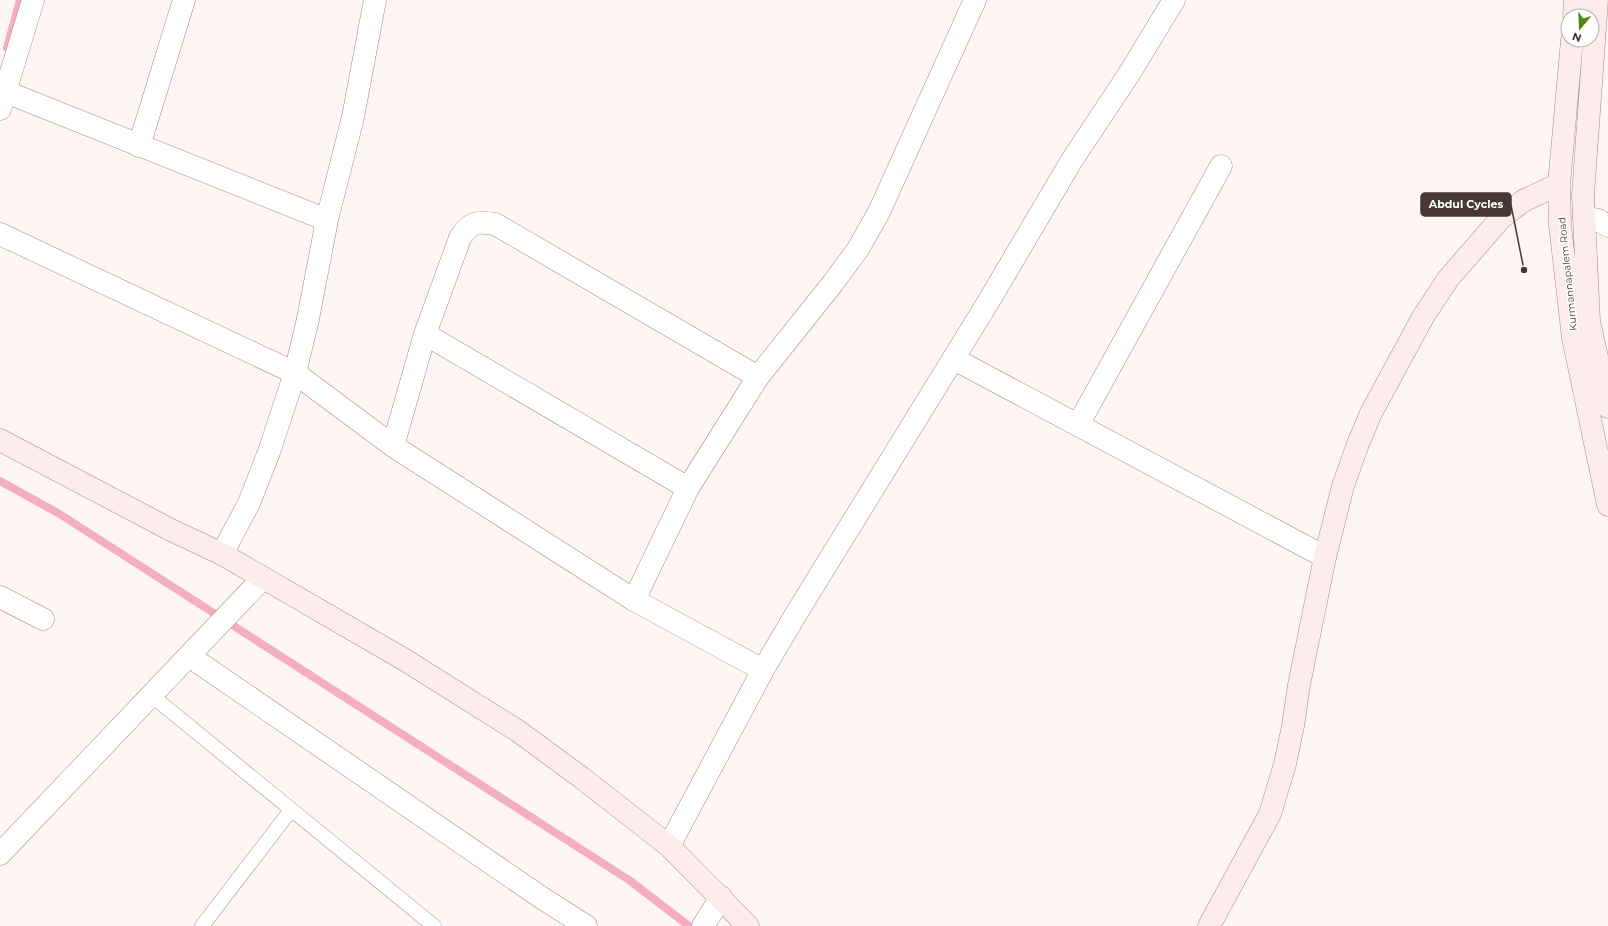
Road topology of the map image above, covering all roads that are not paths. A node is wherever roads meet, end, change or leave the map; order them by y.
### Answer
1 (33, 0) edge
2 (184, 0) edge
3 (375, 0) edge
4 (975, 0) edge
5 (1597, 0) edge
6 (1170, 1) edge
7 (1571, 48) edge
8 (3, 101) edge
9 (139, 146) junction
10 (1222, 166) dead end
11 (1559, 184) junction
12 (1584, 217) junction
13 (327, 220) junction
14 (1608, 226) edge
15 (0, 234) edge
16 (425, 334) junction
17 (954, 359) junction
18 (295, 373) junction
19 (758, 378) junction
20 (1608, 407) edge
21 (1078, 425) junction
22 (0, 440) edge
23 (393, 446) junction
24 (688, 488) junction
25 (1608, 504) edge
26 (222, 554) junction
27 (1325, 557) junction
28 (262, 578) junction
29 (0, 597) edge
30 (634, 600) junction
31 (43, 619) dead end
32 (189, 656) junction
33 (763, 670) junction
34 (151, 695) junction
35 (291, 810) junction
36 (669, 846) junction
37 (0, 854) edge
38 (721, 897) junction
39 (704, 924) edge
40 (202, 926) edge
41 (434, 926) edge
42 (586, 926) edge
43 (748, 926) edge
44 (1209, 926) edge

1 - 8 street
2 - 9 street
3 - 13 street
4 - 19 street
5 - 12 street
6 - 17 street
7 - 11 street, Kurmannapalem Road
8 - 9 street
9 - 13 street
10 - 21 street
11 - 25 street, Kurmannapalem Road
11 - 27 street
12 - 14 street
12 - 20 street
13 - 18 street
15 - 18 street
16 - 19 street
16 - 23 street
16 - 24 street
17 - 21 street
17 - 33 street
18 - 23 street
18 - 26 street
19 - 24 street
21 - 27 street
22 - 26 street
23 - 30 street
24 - 30 street
26 - 28 street
27 - 44 street
28 - 32 street
28 - 36 street
29 - 31 street
30 - 33 street
32 - 34 street
32 - 42 street
33 - 36 street
34 - 35 lane
34 - 37 street
35 - 40 lane
35 - 41 lane
36 - 38 street
38 - 39 street
38 - 43 street

